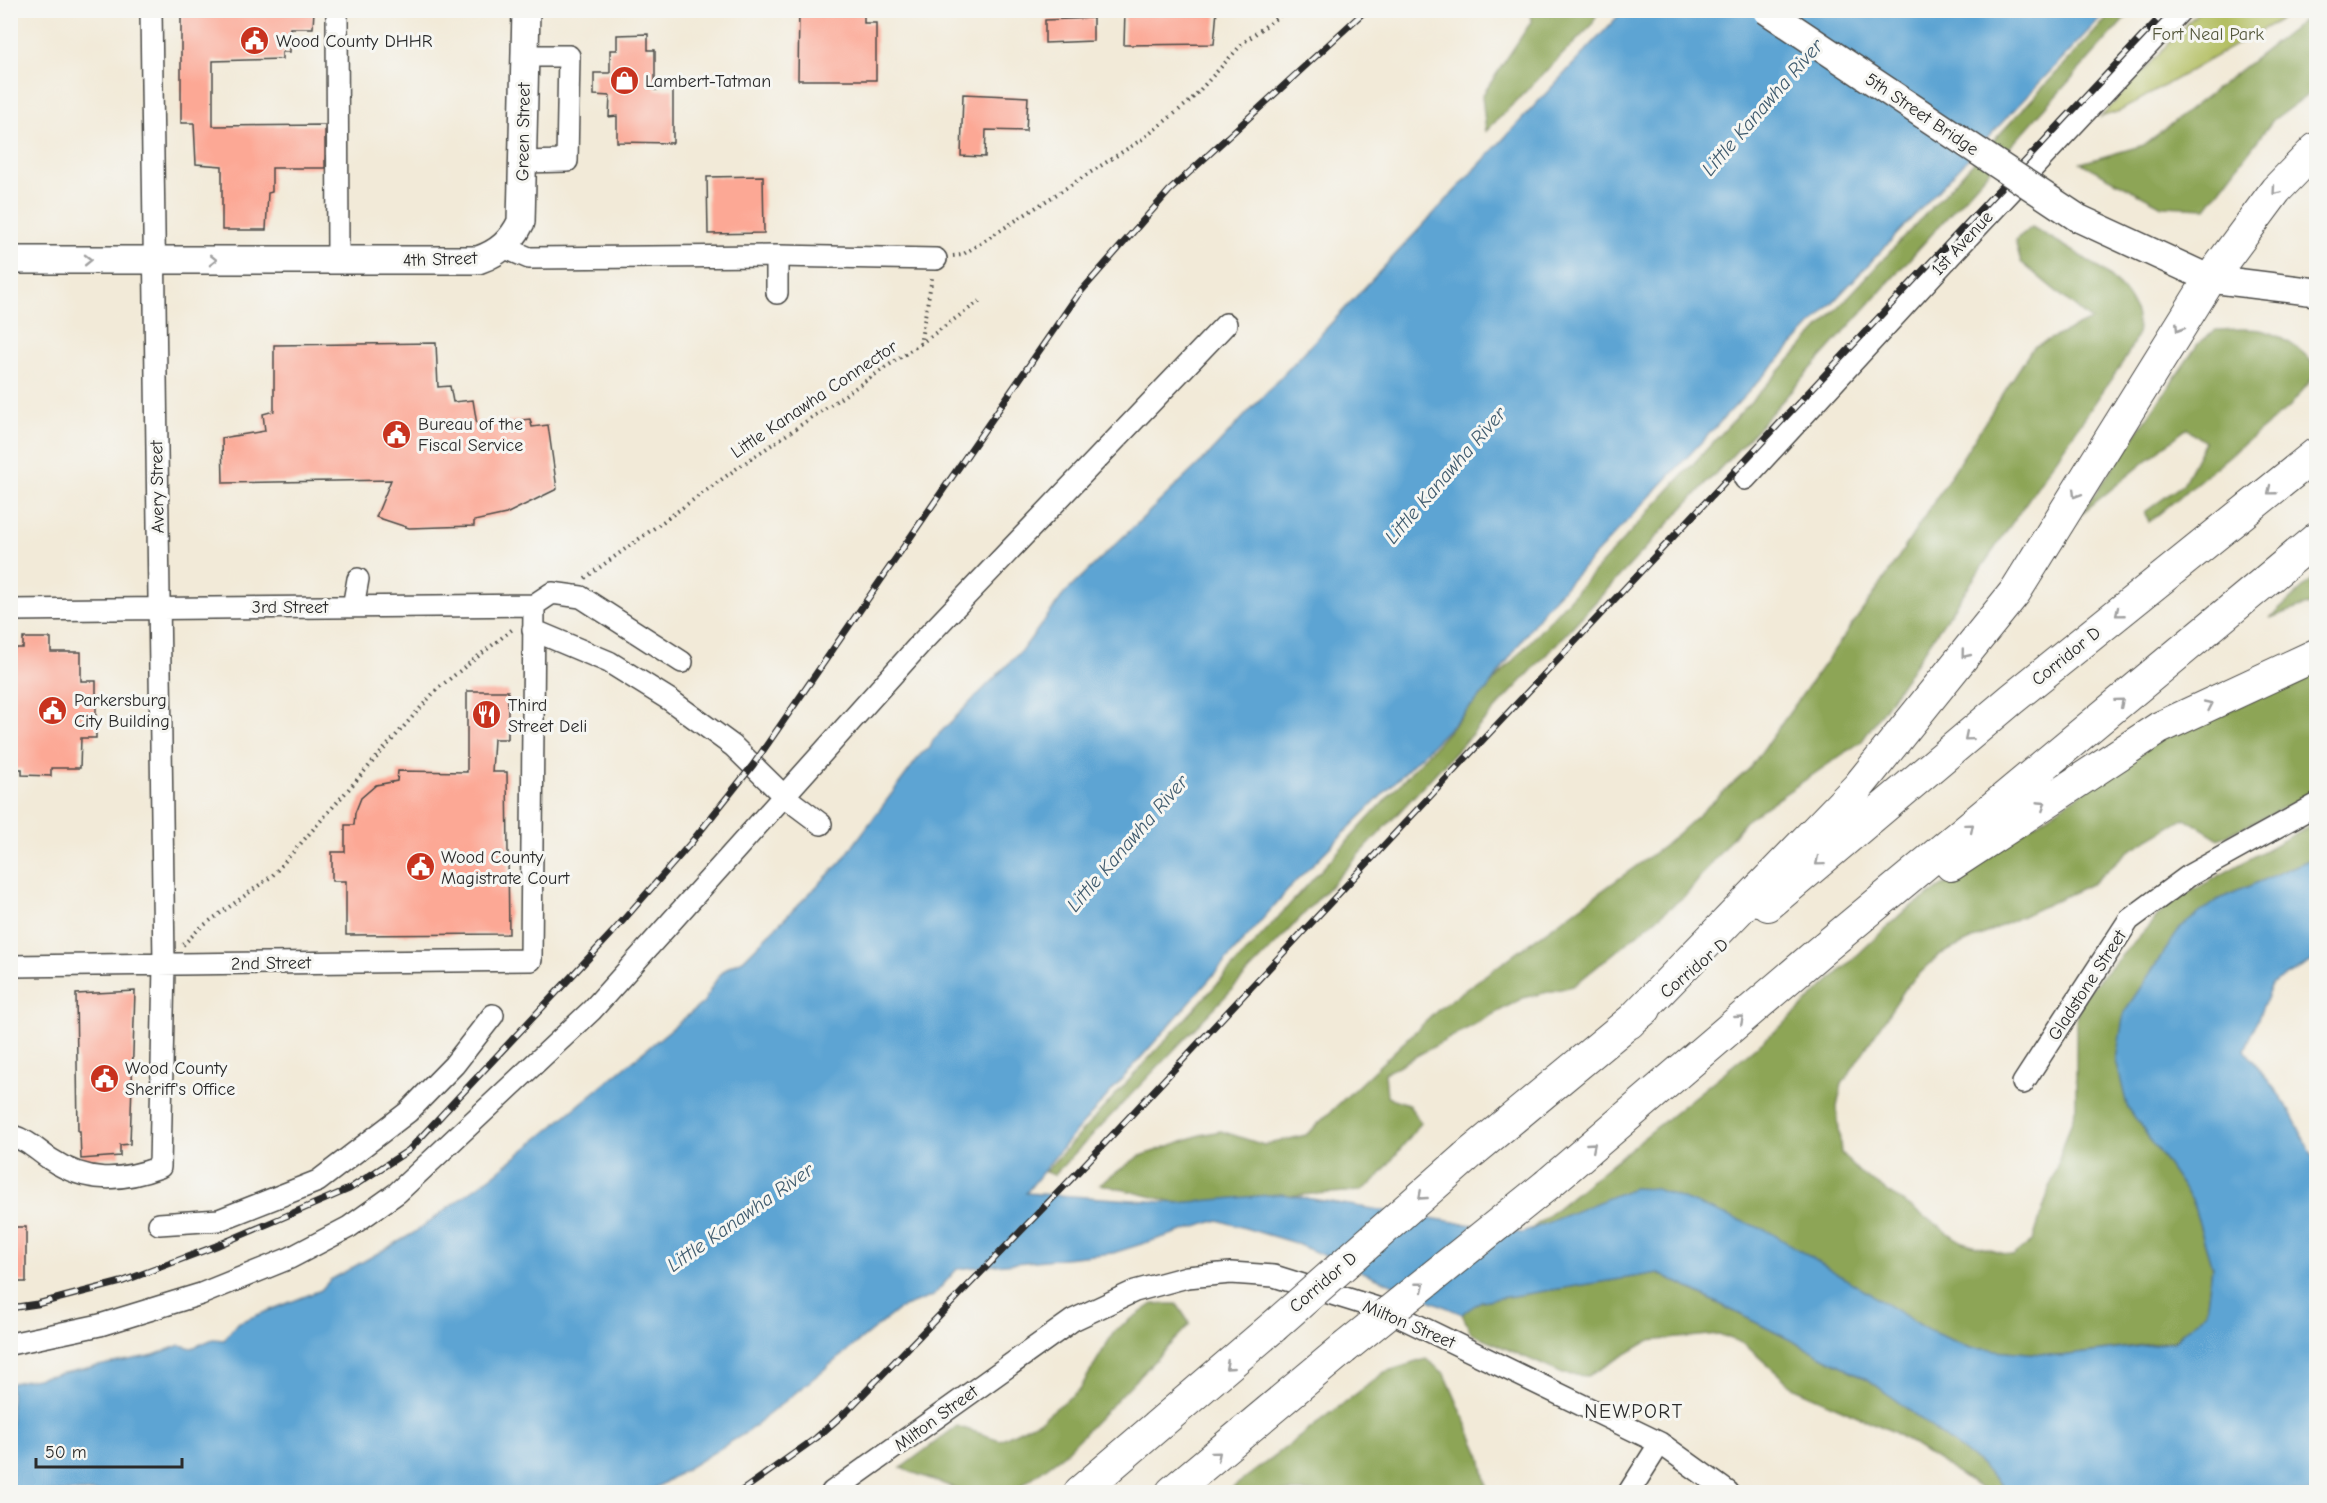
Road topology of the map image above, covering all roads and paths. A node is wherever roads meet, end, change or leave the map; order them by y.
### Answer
1 (151, 10) edge
2 (337, 10) edge
3 (526, 10) edge
4 (1287, 10) edge
5 (1766, 10) edge
6 (2181, 10) edge
7 (525, 56) junction
8 (2316, 149) edge
9 (522, 162) junction
10 (503, 247) junction
11 (777, 256) junction
12 (155, 259) junction
13 (936, 259) junction
14 (10, 260) edge
15 (338, 261) junction
16 (2210, 279) junction
17 (2316, 292) edge
18 (777, 293) dead end
19 (981, 300) dead end
20 (1226, 324) dead end
21 (920, 344) junction
22 (2316, 454) edge
23 (1745, 479) dead end
24 (2316, 539) edge
25 (358, 579) dead end
26 (574, 579) dead end
27 (534, 606) junction
28 (352, 607) junction
29 (159, 609) junction
30 (10, 610) edge
31 (533, 636) junction
32 (2316, 655) edge
33 (682, 663) dead end
34 (785, 797) junction
35 (2316, 805) edge
36 (821, 824) dead end
37 (1818, 953) junction
38 (164, 964) junction
39 (10, 966) edge
40 (493, 1015) dead end
41 (1629, 1023) junction
42 (2023, 1083) dead end
43 (10, 1135) edge
44 (159, 1224) dead end
45 (10, 1344) edge
46 (1660, 1443) junction
47 (832, 1492) edge
48 (1080, 1492) edge
49 (1172, 1492) edge
50 (1629, 1492) edge
51 (1728, 1492) edge

1 - 12 street, Avery Street
2 - 15 street
3 - 7 main road, Green Street
4 - 13 path
5 - 16 main road, 5th Street Bridge, bridge
6 - 23 street, 1st Avenue
7 - 9 main road, Green Street
7 - 9 street
8 -> 16 highway
9 - 10 main road, Green Street
10 - 11 street, 4th Street
10 - 15 main road, 4th Street
11 - 13 street, 4th Street
11 - 18 street
14 -> 12 main road, 4th Street
12 -> 15 main road, 4th Street
12 - 29 street, Avery Street
13 - 21 path, Little Kanawha Connector
16 - 17 main road, 5th Street Bridge
16 -> 41 highway
19 - 21 path
20 - 34 street
21 - 26 path, Little Kanawha Connector
22 -> 41 highway, Corridor D
37 -> 24 highway
25 - 28 street
27 - 28 street, 3rd Street
27 - 31 street
27 - 33 street
27 - 38 path
28 - 29 street, 3rd Street
29 - 30 street, 3rd Street
29 - 38 street, Avery Street
31 - 34 street
31 - 38 street, 2nd Street
37 -> 32 highway
34 - 36 street
34 - 45 street
35 - 42 street, Gladstone Street
49 -> 37 highway, bridge
38 - 39 street, 2nd Street
38 - 43 street, Avery Street
40 - 44 street
41 -> 48 highway, Corridor D, bridge
46 - 47 street, Milton Street
46 - 50 street
46 - 51 street, Milton Street

